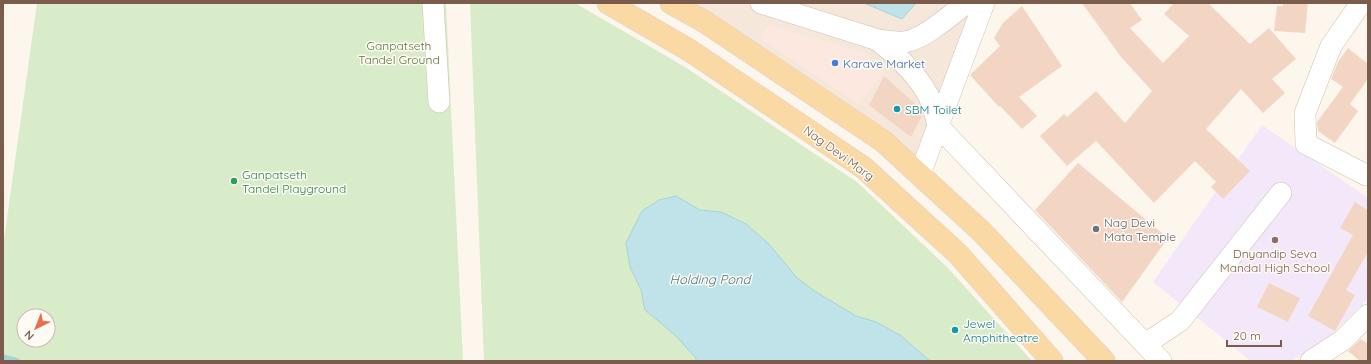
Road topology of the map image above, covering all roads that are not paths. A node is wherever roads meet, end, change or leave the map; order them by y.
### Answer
1 (433, 3) edge
2 (608, 3) edge
3 (671, 3) edge
4 (761, 3) edge
5 (967, 3) edge
6 (984, 3) edge
7 (1361, 3) edge
8 (878, 40) junction
9 (439, 102) dead end
10 (938, 126) junction
11 (1367, 172) edge
12 (920, 174) junction
13 (1281, 193) dead end
14 (1368, 315) edge
15 (1145, 344) junction
16 (1052, 361) edge
17 (1104, 361) edge
18 (1161, 361) edge
19 (1311, 361) edge

1 - 9 street
2 - 16 main road, Nag Devi Marg
3 - 12 main road
4 - 8 street
5 - 8 street
6 - 10 street
7 - 11 street
8 - 10 street
10 - 12 street
10 - 15 street
12 - 17 main road
13 - 15 street
14 - 19 street
15 - 18 street

